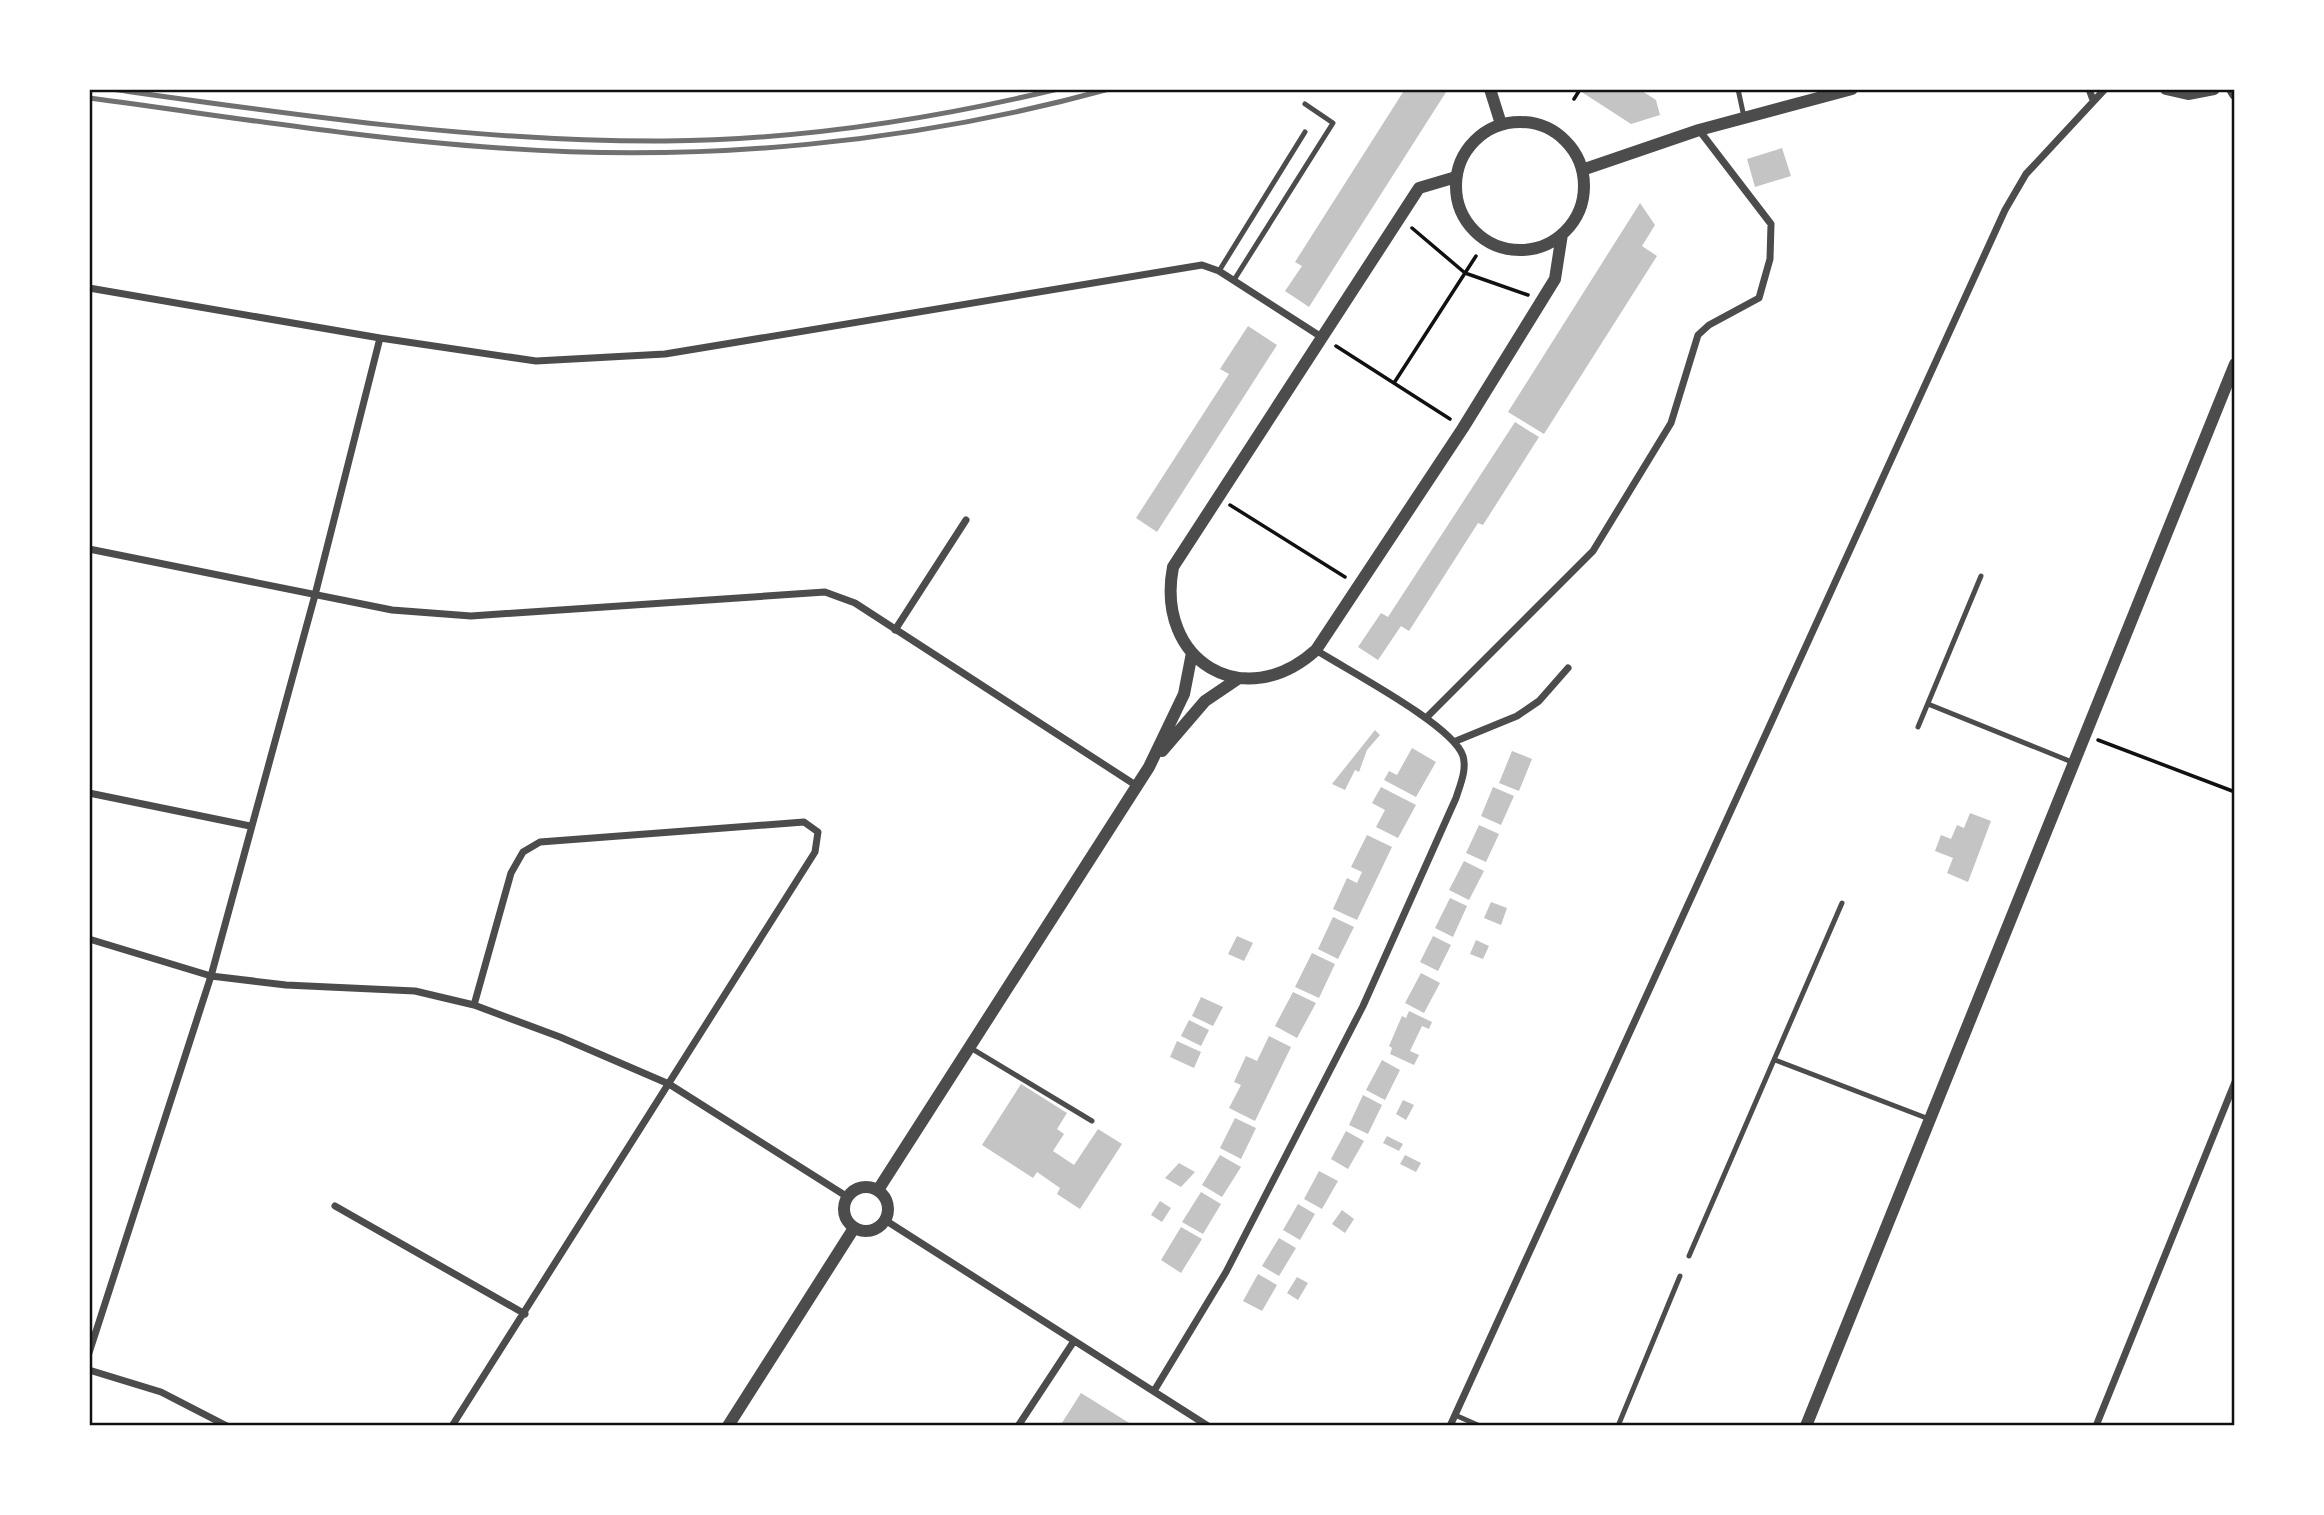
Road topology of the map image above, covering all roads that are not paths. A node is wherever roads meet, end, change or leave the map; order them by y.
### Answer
1 (1490, 89) edge
2 (1738, 89) edge
3 (1852, 89) edge
4 (2090, 89) edge
5 (2105, 89) edge
6 (2166, 89) edge
7 (2214, 89) edge
8 (2232, 89) edge
9 (2235, 94) edge
10 (2093, 100) junction
11 (1305, 104) dead end
12 (1744, 117) junction
13 (1501, 124) junction
14 (1699, 130) junction
15 (1305, 132) dead end
16 (1582, 170) junction
17 (1456, 177) junction
18 (1562, 234) junction
19 (1219, 271) junction
20 (1234, 280) junction
21 (89, 288) edge
22 (380, 338) junction
23 (1323, 338) junction
24 (2235, 364) edge
25 (966, 520) dead end
26 (89, 549) edge
27 (1981, 576) dead end
28 (315, 595) junction
29 (895, 631) junction
30 (1316, 650) junction
31 (1192, 653) junction
32 (1568, 668) dead end
33 (1239, 678) junction
34 (1928, 704) junction
35 (1426, 718) junction
36 (1919, 727) dead end
37 (1456, 741) junction
38 (2075, 763) junction
39 (1149, 767) junction
40 (1137, 786) junction
41 (89, 793) edge
42 (250, 826) junction
43 (1842, 904) dead end
44 (89, 939) edge
45 (211, 976) junction
46 (474, 1004) junction
47 (969, 1047) junction
48 (1775, 1060) junction
49 (2235, 1082) edge
50 (669, 1084) junction
51 (1929, 1119) junction
52 (1092, 1121) dead end
53 (878, 1190) junction
54 (846, 1196) junction
55 (335, 1206) dead end
56 (885, 1220) junction
57 (854, 1228) junction
58 (1689, 1256) dead end
59 (1680, 1276) dead end
60 (524, 1314) junction
61 (1074, 1341) junction
62 (89, 1353) edge
63 (89, 1370) edge
64 (1154, 1391) junction
65 (1455, 1415) junction
66 (227, 1426) edge
67 (452, 1426) edge
68 (728, 1426) edge
69 (1018, 1426) edge
70 (1208, 1426) edge
71 (1450, 1426) edge
72 (1479, 1426) edge
73 (1618, 1426) edge
74 (1806, 1426) edge
75 (2096, 1426) edge

1 - 13 street
2 - 12 lane
3 - 12 street
4 - 10 street
5 - 10 street
6 - 7 street
8 - 9 street
10 - 65 street
11 - 20 lane
12 - 14 street
13 - 16 street
13 - 17 street
14 - 16 street
14 - 35 street
15 - 19 lane
16 - 18 street
17 - 18 street
17 - 23 street
18 - 30 street
19 - 20 street
19 - 22 street
20 - 23 street
21 - 22 street
22 - 28 street
23 - 31 street
24 - 38 street
25 - 29 street
26 - 28 street
27 - 34 lane
28 - 29 street
28 - 42 street
29 - 40 street
30 - 33 street
30 - 35 street
31 - 33 street
31 - 39 street
32 - 37 street
33 - 39 street
34 - 36 lane
34 - 38 lane
35 - 37 street
37 - 64 street
38 - 51 street
39 - 40 street
40 - 47 street
41 - 42 street
42 - 45 street
43 - 48 lane
44 - 45 street
45 - 46 street
45 - 62 street
46 - 50 street
46 - 50 street
47 - 52 lane
47 - 53 street
48 - 51 lane
48 - 58 lane
49 - 75 street
50 - 54 street
50 - 60 street
51 - 74 street
53 - 54 street
53 - 56 street
54 - 57 street
55 - 60 street
56 - 57 street
56 - 61 street
57 - 68 street
59 - 73 lane
60 - 67 street
61 - 64 street
61 - 69 street
63 - 66 street
64 - 70 street
65 - 71 street
65 - 72 lane

